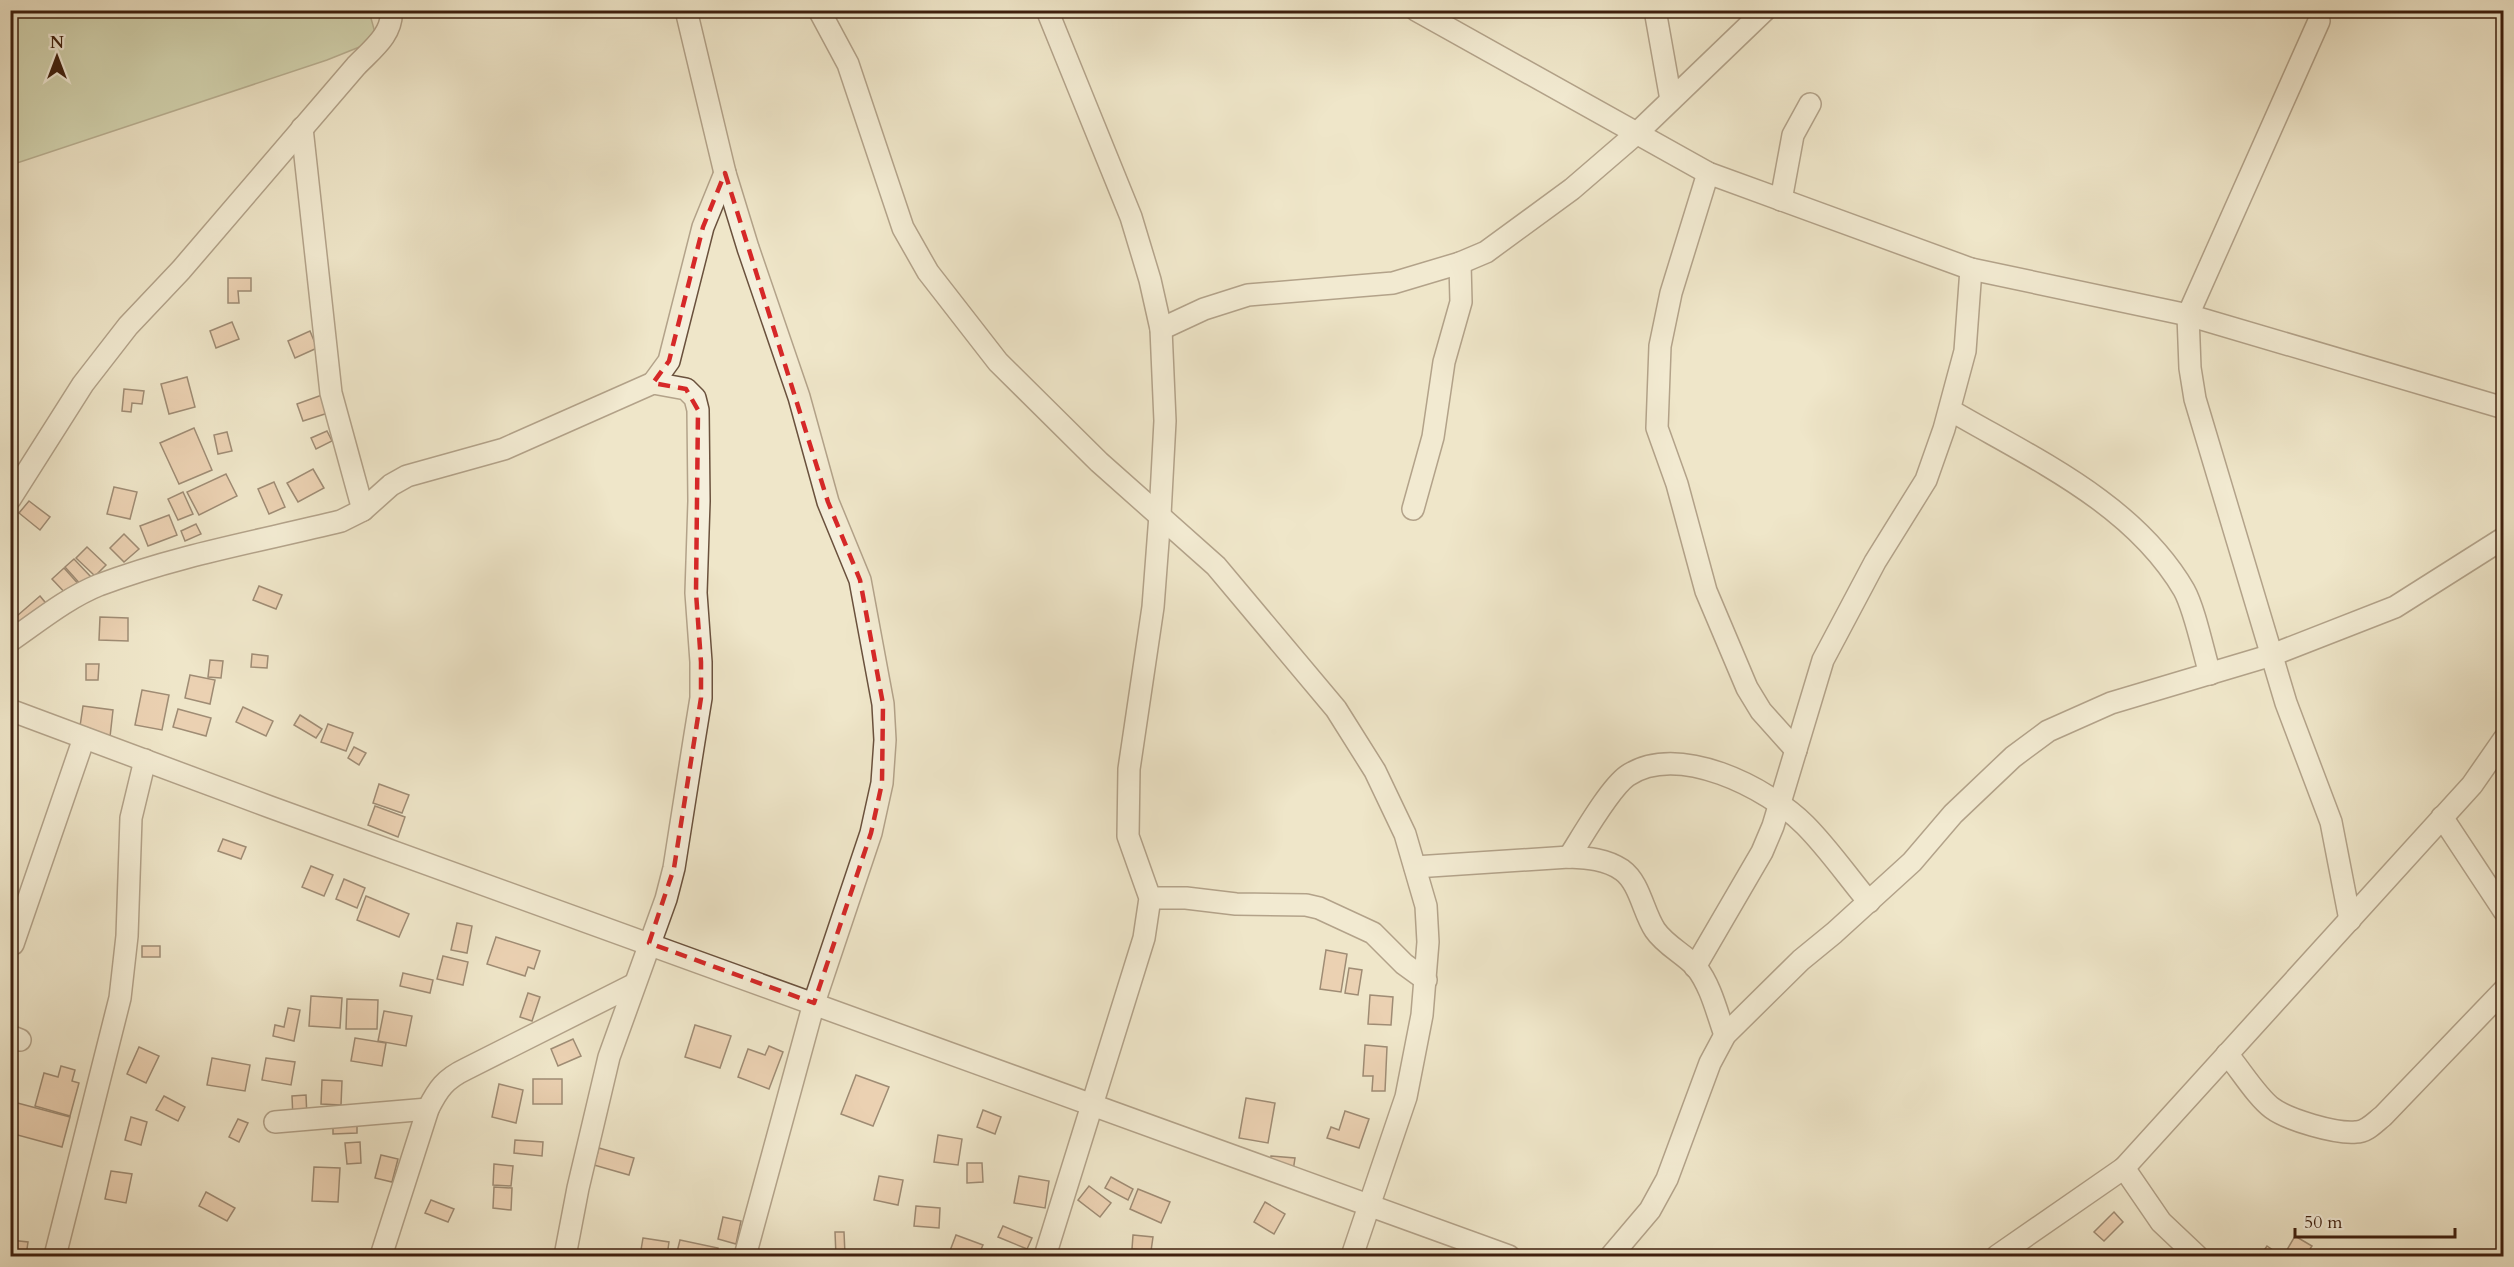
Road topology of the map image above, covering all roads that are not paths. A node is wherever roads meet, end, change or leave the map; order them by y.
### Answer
1 (391, 10) edge
2 (686, 10) edge
3 (819, 10) edge
4 (1047, 10) edge
5 (1416, 10) edge
6 (1655, 10) edge
7 (1766, 10) edge
8 (2319, 21) dead end
9 (1671, 100) junction
10 (1809, 104) dead end
11 (302, 128) junction
12 (1637, 133) junction
13 (1708, 172) junction
14 (725, 173) junction
15 (1781, 200) junction
16 (1460, 263) junction
17 (1971, 269) junction
18 (2188, 315) junction
19 (1161, 329) junction
20 (653, 383) junction
21 (2504, 408) edge
22 (1950, 410) junction
23 (10, 499) edge
24 (1413, 509) dead end
25 (363, 510) junction
26 (1160, 515) junction
27 (2504, 538) edge
28 (10, 641) edge
29 (2272, 655) junction
30 (2210, 674) junction
31 (10, 710) edge
32 (84, 738) junction
33 (2504, 740) edge
34 (1796, 750) junction
35 (145, 760) junction
36 (1778, 804) junction
37 (2442, 818) junction
38 (1569, 857) junction
39 (1415, 867) junction
40 (1150, 898) junction
41 (1869, 902) junction
42 (2504, 911) edge
43 (2350, 920) junction
44 (649, 943) junction
45 (14, 944) dead end
46 (1695, 967) junction
47 (1426, 980) junction
48 (633, 985) junction
49 (2504, 990) edge
50 (814, 1003) junction
51 (1725, 1035) junction
52 (2228, 1054) junction
53 (1091, 1104) junction
54 (428, 1109) junction
55 (275, 1122) dead end
56 (2124, 1168) junction
57 (1369, 1207) junction
58 (55, 1257) edge
59 (381, 1257) edge
60 (565, 1257) edge
61 (745, 1257) edge
62 (1045, 1257) edge
63 (1352, 1257) edge
64 (1509, 1257) edge
65 (1611, 1257) edge
66 (1997, 1257) edge
67 (2198, 1257) edge

1 - 11 street
2 - 14 street
3 - 26 street
4 - 19 street
5 - 12 street
6 - 9 street
7 - 9 street
8 - 18 street
9 - 12 street
10 - 15 street
11 - 23 street
11 - 25 street
12 - 13 street
12 - 16 street
13 - 15 street
13 - 34 street
14 - 20 street
14 - 50 street
15 - 17 street
16 - 19 street
16 - 24 street
17 - 18 street
17 - 22 street
18 - 21 street
18 - 29 street
19 - 26 street
20 - 25 street
20 - 44 street
22 - 30 street
22 - 34 street
25 - 28 street
26 - 39 street
26 - 40 street
27 - 29 street
29 - 30 street
29 - 43 street
30 - 41 street
31 - 32 street
32 - 35 street
32 - 45 street
33 - 37 street
34 - 36 street
35 - 44 street
35 - 58 street
36 - 38 street
36 - 41 street
36 - 46 street
37 - 42 street
37 - 43 street
38 - 39 street
38 - 46 street
39 - 47 street
40 - 47 street
40 - 53 street
41 - 51 street
43 - 52 street
44 - 48 street
44 - 50 street
46 - 51 street
47 - 57 street
48 - 54 street
48 - 60 street
49 - 52 street
50 - 53 street
50 - 61 street
51 - 65 street
52 - 56 street
53 - 57 street
53 - 62 street
54 - 55 street
54 - 59 street
56 - 66 street
56 - 67 street
57 - 63 street
57 - 64 street

